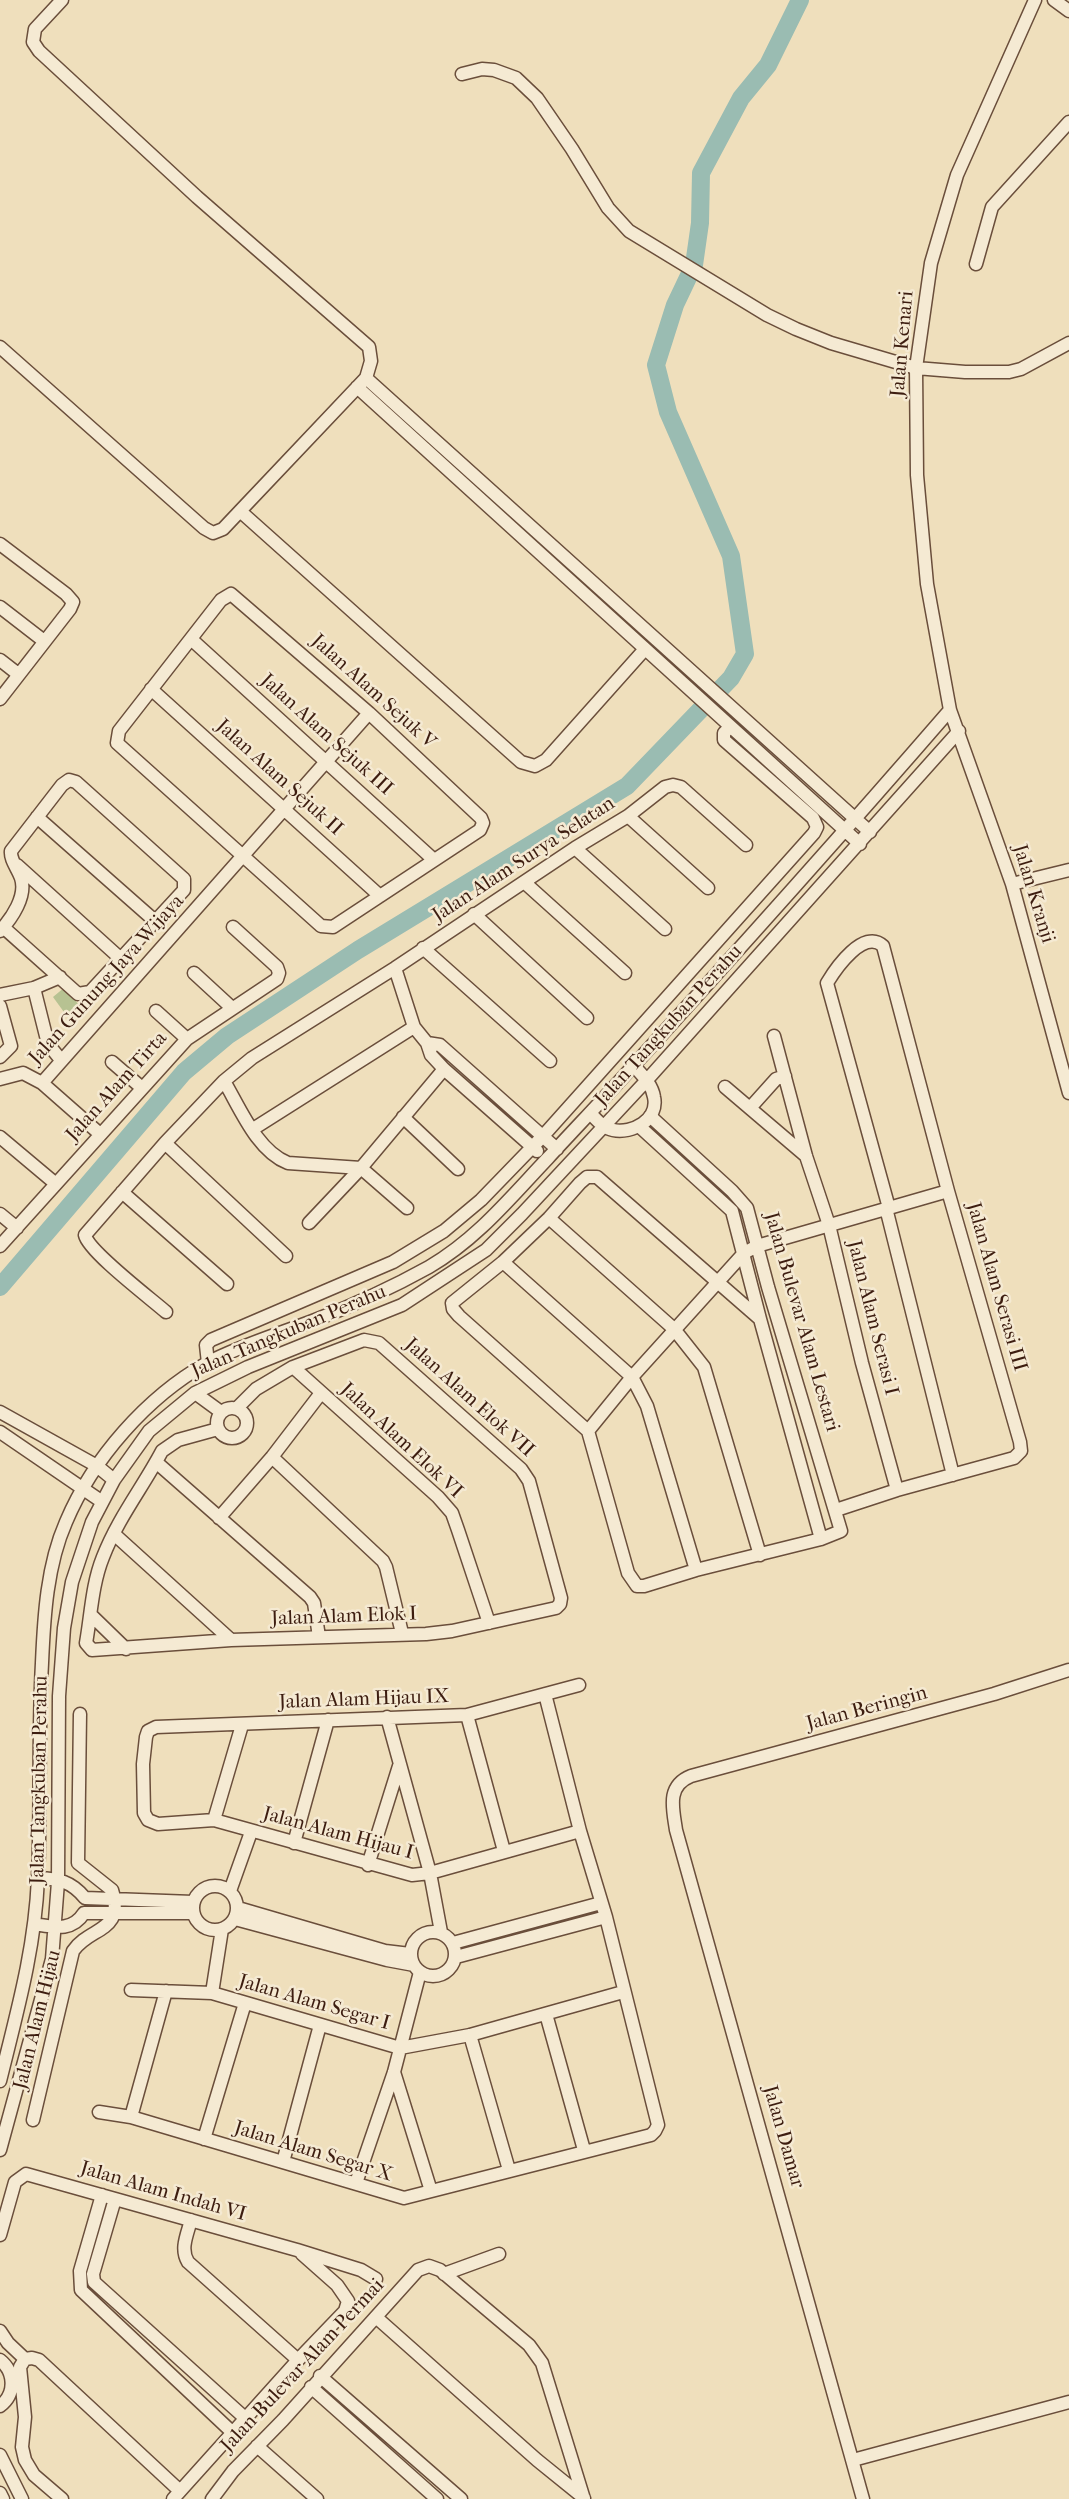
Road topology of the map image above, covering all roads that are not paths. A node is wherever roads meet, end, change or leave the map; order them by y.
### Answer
1 (62, 0) edge
2 (1035, 0) edge
3 (1054, 0) edge
4 (1069, 11) edge
5 (462, 74) dead end
6 (1069, 122) edge
7 (976, 264) dead end
8 (1069, 343) edge
9 (0, 347) edge
10 (915, 368) junction
11 (362, 383) junction
12 (240, 511) junction
13 (0, 544) edge
14 (0, 607) edge
15 (191, 639) junction
16 (44, 641) junction
17 (645, 649) junction
18 (0, 660) edge
19 (18, 674) junction
20 (151, 689) junction
21 (0, 699) edge
22 (950, 710) junction
23 (369, 713) junction
24 (726, 722) junction
25 (959, 731) junction
26 (326, 762) junction
27 (285, 810) junction
28 (628, 816) junction
29 (37, 817) junction
30 (855, 818) junction
31 (845, 830) junction
32 (870, 832) junction
33 (860, 844) junction
34 (746, 845) dead end
35 (575, 848) junction
36 (244, 856) junction
37 (434, 860) junction
38 (14, 862) junction
39 (1069, 870) edge
40 (524, 882) junction
41 (1012, 884) junction
42 (708, 888) dead end
43 (380, 896) junction
44 (474, 914) junction
45 (155, 921) junction
46 (762, 922) junction
47 (736, 923) junction
48 (233, 927) dead end
49 (2, 929) edge
50 (665, 929) dead end
51 (741, 947) junction
52 (423, 948) junction
53 (121, 959) junction
54 (395, 968) junction
55 (194, 973) dead end
56 (625, 973) dead end
57 (60, 977) junction
58 (34, 988) junction
59 (0, 995) edge
60 (0, 1006) edge
61 (232, 1008) junction
62 (156, 1011) dead end
63 (587, 1018) dead end
64 (414, 1027) junction
65 (774, 1036) dead end
66 (187, 1039) junction
67 (428, 1043) junction
68 (4, 1054) edge
69 (62, 1060) junction
70 (550, 1061) dead end
71 (112, 1062) dead end
72 (633, 1065) junction
73 (444, 1069) junction
74 (785, 1076) junction
75 (0, 1079) edge
76 (647, 1080) junction
77 (224, 1081) junction
78 (42, 1083) junction
79 (142, 1088) junction
80 (725, 1088) dead end
81 (1069, 1093) edge
82 (507, 1105) junction
83 (750, 1108) junction
84 (590, 1113) junction
85 (497, 1115) junction
86 (403, 1117) junction
87 (653, 1119) junction
88 (604, 1126) junction
89 (253, 1129) junction
90 (644, 1130) junction
91 (100, 1134) junction
92 (543, 1136) junction
93 (0, 1137) edge
94 (165, 1143) junction
95 (533, 1147) junction
96 (557, 1149) junction
97 (806, 1156) junction
98 (546, 1160) junction
99 (361, 1168) junction
100 (458, 1168) dead end
101 (56, 1184) junction
102 (948, 1191) junction
103 (122, 1192) junction
104 (407, 1208) dead end
105 (887, 1208) junction
106 (0, 1214) edge
107 (549, 1218) junction
108 (309, 1223) dead end
109 (829, 1225) junction
110 (17, 1228) junction
111 (0, 1246) edge
112 (757, 1246) junction
113 (744, 1253) junction
114 (286, 1256) dead end
115 (393, 1262) junction
116 (503, 1262) junction
117 (402, 1281) junction
118 (718, 1283) junction
119 (227, 1284) dead end
120 (166, 1312) dead end
121 (322, 1318) junction
122 (760, 1319) junction
123 (674, 1329) junction
124 (331, 1335) junction
125 (208, 1363) junction
126 (292, 1367) junction
127 (632, 1377) junction
128 (195, 1393) junction
129 (321, 1393) junction
130 (237, 1408) junction
131 (0, 1412) edge
132 (221, 1412) junction
133 (25, 1427) junction
134 (218, 1429) junction
135 (588, 1431) junction
136 (0, 1432) edge
137 (18, 1444) junction
138 (272, 1457) junction
139 (156, 1462) junction
140 (97, 1466) junction
141 (953, 1475) junction
142 (114, 1480) junction
143 (84, 1489) junction
144 (897, 1490) junction
145 (101, 1501) junction
146 (836, 1510) junction
147 (219, 1518) junction
148 (114, 1534) junction
149 (821, 1539) junction
150 (760, 1555) junction
151 (696, 1570) junction
152 (560, 1604) joint
153 (90, 1615) junction
154 (489, 1623) junction
155 (402, 1633) junction
156 (319, 1637) junction
157 (231, 1640) junction
158 (126, 1649) junction
159 (1069, 1670) edge
160 (579, 1685) dead end
161 (40, 1692) junction
162 (545, 1694) junction
163 (59, 1696) junction
164 (80, 1714) dead end
165 (467, 1715) junction
166 (387, 1717) junction
167 (328, 1720) junction
168 (242, 1725) junction
169 (399, 1766) junction
170 (677, 1786) joint
171 (214, 1820) junction
172 (153, 1823) joint
173 (580, 1831) junction
174 (251, 1832) junction
175 (294, 1843) junction
176 (504, 1851) junction
177 (368, 1865) junction
178 (430, 1873) junction
179 (38, 1878) junction
180 (58, 1879) junction
181 (230, 1891) junction
182 (85, 1898) junction
183 (115, 1899) junction
184 (601, 1903) junction
185 (193, 1908) junction
186 (84, 1913) junction
187 (115, 1914) junction
188 (236, 1914) junction
189 (606, 1917) junction
190 (34, 1924) junction
191 (54, 1927) junction
192 (222, 1929) junction
193 (441, 1932) junction
194 (453, 1943) junction
195 (456, 1957) junction
196 (415, 1964) junction
197 (132, 1990) dead end
198 (166, 1991) junction
199 (623, 1992) junction
200 (212, 1994) junction
201 (245, 2003) junction
202 (546, 2014) junction
203 (320, 2025) junction
204 (470, 2035) junction
205 (400, 2048) junction
206 (394, 2072) junction
207 (0, 2081) edge
208 (99, 2112) dead end
209 (131, 2117) junction
210 (33, 2120) dead end
211 (204, 2139) junction
212 (0, 2150) edge
213 (584, 2150) junction
214 (283, 2162) junction
215 (508, 2170) junction
216 (356, 2183) junction
217 (431, 2191) junction
218 (109, 2197) junction
219 (191, 2220) junction
220 (0, 2235) edge
221 (297, 2250) junction
222 (499, 2254) dead end
223 (444, 2274) junction
224 (376, 2279) dead end
225 (94, 2282) junction
226 (79, 2284) junction
227 (377, 2318) junction
228 (0, 2331) edge
229 (25, 2359) junction
230 (0, 2360) edge
231 (298, 2360) junction
232 (320, 2376) junction
233 (311, 2387) junction
234 (1069, 2402) edge
235 (0, 2406) edge
236 (245, 2418) junction
237 (233, 2433) junction
238 (257, 2446) junction
239 (0, 2455) edge
240 (853, 2460) junction
241 (0, 2493) edge
242 (176, 2495) edge
243 (584, 2498) edge
244 (3, 2499) edge
245 (22, 2499) edge
246 (62, 2499) edge
247 (212, 2499) edge
248 (316, 2499) edge
249 (437, 2499) edge
250 (461, 2499) edge
251 (863, 2499) edge

1 - 11 street
2 - 10 street, Jalan Kenari
3 - 4 street
5 - 10 street
6 - 7 street
8 - 10 street
9 - 12 street
10 - 22 street, Jalan Kenari
11 - 12 street
11 - 17 street
11 - 30 street
12 - 17 street
13 - 16 street
14 - 16 street
15 - 20 street
15 - 23 street, Jalan Alam Sejuk V
15 - 26 street, Jalan Alam Sejuk III
16 - 19 street
17 - 24 street
18 - 19 street
19 - 21 street
20 - 27 street, Jalan Alam Sejuk II
20 - 36 street
22 - 25 street, Jalan Kranji
22 - 30 street, Jalan Tangkuban Perahu
23 - 26 street, Jalan Gunung Jaya Wijaya
23 - 37 street, Jalan Alam Sejuk V
24 - 31 street
24 - 47 street
25 - 32 street, Jalan Tangkuban Perahu
25 - 41 street, Jalan Kranji
26 - 27 street, Jalan Gunung Jaya Wijaya
26 - 37 street, Jalan Alam Sejuk III
27 - 36 street, Jalan Gunung Jaya Wijaya
27 - 43 street, Jalan Alam Sejuk II
28 - 34 street, Jalan Alam Surya Selatan
28 - 35 street, Jalan Alam Surya Selatan
28 - 42 street
29 - 38 street
29 - 45 street
29 - 45 street
30 - 31 street, Jalan Tangkuban Perahu
30 - 32 street
31 - 33 street
31 - 46 street, Jalan Tangkuban Perahu
32 - 33 street, Jalan Tangkuban Perahu
33 - 76 street, Jalan Tangkuban Perahu
35 - 40 street, Jalan Alam Surya Selatan
35 - 50 street
36 - 43 street
36 - 69 street, Jalan Gunung Jaya Wijaya
37 - 43 street
38 - 49 street
38 - 53 street
39 - 41 street
40 - 44 street, Jalan Alam Surya Selatan
40 - 56 street
41 - 81 street, Jalan Kranji
44 - 52 street, Jalan Alam Surya Selatan
44 - 63 street
45 - 53 street
46 - 47 street
46 - 51 street, Jalan Tangkuban Perahu
47 - 51 street
47 - 92 street
48 - 61 street, Jalan Alam Tirta
49 - 57 street
51 - 72 street, Jalan Tangkuban Perahu
52 - 54 street, Jalan Alam Surya Selatan
52 - 70 street
53 - 57 street
54 - 64 street
54 - 77 street, Jalan Alam Surya Selatan
55 - 61 street
57 - 58 street
58 - 59 street
58 - 69 street
60 - 68 street
61 - 66 street, Jalan Alam Tirta
62 - 66 street
64 - 67 street
64 - 89 street
65 - 74 street, Jalan Alam Serasi I
66 - 79 street, Jalan Alam Tirta
67 - 73 street
67 - 82 street
69 - 78 street, Jalan Gunung Jaya Wijaya
71 - 79 street
72 - 76 street
72 - 84 street, Jalan Tangkuban Perahu
73 - 85 street
73 - 86 street
74 - 83 street
74 - 97 street, Jalan Alam Serasi I
75 - 78 street, Jalan Gunung Jaya Wijaya
76 - 87 street
76 - 88 street, Jalan Tangkuban Perahu
77 - 89 street
77 - 94 street, Jalan Alam Surya Selatan
78 - 91 street
79 - 91 street, Jalan Alam Tirta
80 - 83 street
82 - 85 street
82 - 92 street
83 - 97 street
84 - 88 street
84 - 96 street, Jalan Tangkuban Perahu
85 - 95 street
86 - 99 street
86 - 100 street
87 - 90 street
87 - 112 street, Jalan Bulevar Alam Lestari
88 - 90 street
88 - 124 street, Jalan Tangkuban Perahu
89 - 99 street
90 - 113 street, Jalan Bulevar Alam Lestari
91 - 101 street, Jalan Alam Tirta
92 - 95 street
92 - 96 street
93 - 101 street
94 - 103 street, Jalan Alam Surya Selatan
94 - 114 street
95 - 98 street
95 - 115 street
96 - 98 street, Jalan Tangkuban Perahu
97 - 109 street, Jalan Alam Serasi I
98 - 117 street, Jalan Tangkuban Perahu
99 - 104 street
99 - 108 street
101 - 110 street, Jalan Alam Tirta
102 - 105 street
102 - 105 street, Jalan Alam Serasi III
102 - 141 street, Jalan Alam Serasi III
103 - 119 street
103 - 120 street, Jalan Alam Surya Selatan
105 - 109 street
105 - 141 street
106 - 110 street
107 - 116 street
107 - 118 street
107 - 123 street
109 - 112 street
109 - 144 street, Jalan Alam Serasi I
110 - 111 street, Jalan Alam Tirta
112 - 113 street
112 - 146 street, Jalan Bulevar Alam Lestari
113 - 118 street
113 - 122 street, Jalan Bulevar Alam Lestari
115 - 117 street
115 - 125 street
116 - 127 street
116 - 135 street
117 - 121 street, Jalan Tangkuban Perahu
118 - 122 street
118 - 123 street
121 - 124 street
121 - 125 street, Jalan Tangkuban Perahu
122 - 149 street, Jalan Bulevar Alam Lestari
123 - 127 street
123 - 150 street
124 - 128 street, Jalan Tangkuban Perahu
125 - 140 street, Jalan Tangkuban Perahu
126 - 129 street, Jalan Alam Elok VI
126 - 130 street
126 - 152 street, Jalan Alam Elok VII
127 - 135 street
127 - 151 street
128 - 132 street
128 - 142 street, Jalan Tangkuban Perahu
129 - 138 street
129 - 154 street, Jalan Alam Elok VI
130 - 132 street
130 - 134 street
131 - 133 street
132 - 134 street
133 - 137 street
133 - 140 street
134 - 139 street
135 - 151 street
136 - 137 street
137 - 143 street
138 - 147 street
138 - 155 street
139 - 147 street
139 - 148 street
140 - 142 street
140 - 143 street, Jalan Tangkuban Perahu
141 - 144 street, Jalan Alam Serasi III
142 - 145 street, Jalan Tangkuban Perahu
143 - 145 street
143 - 161 street, Jalan Tangkuban Perahu
144 - 146 street, Jalan Alam Serasi III
145 - 163 street, Jalan Tangkuban Perahu
146 - 149 street, Jalan Bulevar Alam Lestari
147 - 156 street
148 - 153 street
148 - 157 street
149 - 150 street
150 - 151 street
152 - 154 street, Jalan Alam Elok I
153 - 158 street
153 - 158 street, Jalan Alam Elok I
154 - 155 street, Jalan Alam Elok I
155 - 156 street, Jalan Alam Elok I
156 - 157 street, Jalan Alam Elok I
157 - 158 street, Jalan Alam Elok I
159 - 170 street, Jalan Beringin
160 - 162 street, Jalan Alam Hijau IX
161 - 163 street
161 - 179 street, Jalan Tangkuban Perahu
162 - 165 street, Jalan Alam Hijau IX
162 - 173 street
163 - 180 street, Jalan Tangkuban Perahu
164 - 183 street
165 - 166 street, Jalan Alam Hijau IX
165 - 176 street
166 - 167 street, Jalan Alam Hijau IX
166 - 169 street
167 - 168 street, Jalan Alam Hijau IX
167 - 175 street
168 - 171 street
168 - 172 street, Jalan Alam Hijau IX
169 - 177 street
169 - 178 street
170 - 240 street, Jalan Damar
171 - 172 street, Jalan Alam Hijau I
171 - 174 street, Jalan Alam Hijau I
173 - 176 street, Jalan Alam Hijau I
173 - 184 street
174 - 175 street, Jalan Alam Hijau I
174 - 181 street
175 - 177 street, Jalan Alam Hijau I
176 - 178 street, Jalan Alam Hijau I
177 - 178 street, Jalan Alam Hijau I
178 - 193 street
179 - 180 street
179 - 190 street, Jalan Tangkuban Perahu
180 - 182 street
180 - 191 street, Jalan Tangkuban Perahu
181 - 185 street
181 - 188 street
182 - 183 street
182 - 186 street
183 - 185 street
183 - 187 street
184 - 189 street
184 - 194 street
185 - 187 street
185 - 192 street
186 - 187 street
186 - 191 street
187 - 210 street, Jalan Alam Hijau
188 - 192 street
188 - 196 street
189 - 195 street
189 - 199 street
190 - 191 street
190 - 207 street, Jalan Tangkuban Perahu
191 - 212 street, Jalan Tangkuban Perahu
192 - 200 street
193 - 194 street
193 - 196 street
194 - 195 street
195 - 196 street
196 - 205 street
197 - 198 street, Jalan Alam Segar I
198 - 200 street, Jalan Alam Segar I
198 - 209 street
199 - 202 street, Jalan Alam Segar I
199 - 213 street, Jalan Alam Segar X
200 - 201 street, Jalan Alam Segar I
201 - 203 street, Jalan Alam Segar I
201 - 211 street
202 - 204 street, Jalan Alam Segar I
202 - 213 street
203 - 205 street, Jalan Alam Segar I
203 - 214 street
204 - 205 street, Jalan Alam Segar I
204 - 215 street
205 - 206 street
206 - 216 street
206 - 217 street
208 - 209 street, Jalan Alam Segar X
209 - 211 street, Jalan Alam Segar X
211 - 214 street, Jalan Alam Segar X
213 - 215 street, Jalan Alam Segar X
214 - 216 street, Jalan Alam Segar X
215 - 217 street, Jalan Alam Segar X
216 - 217 street, Jalan Alam Segar X
218 - 219 street, Jalan Alam Indah VI
218 - 220 street, Jalan Alam Indah VI
218 - 225 street
218 - 226 street
219 - 221 street, Jalan Alam Indah VI
219 - 231 street
221 - 224 street, Jalan Alam Indah VI
221 - 231 street, Jalan Alam Indah VI
222 - 223 street
223 - 227 street, Jalan Bulevar Alam Permai
223 - 243 street
225 - 226 street
225 - 236 street
226 - 237 street
227 - 232 street, Jalan Bulevar Alam Permai
227 - 243 street
228 - 229 street
229 - 242 street
229 - 246 street
230 - 235 street
231 - 236 street
232 - 233 street, Jalan Bulevar Alam Permai
232 - 250 street
233 - 238 street, Jalan Bulevar Alam Permai
233 - 249 street
234 - 240 street
236 - 237 street
237 - 242 street
238 - 247 street, Jalan Bulevar Alam Permai
238 - 248 street
239 - 245 street
240 - 251 street, Jalan Damar
241 - 244 street

